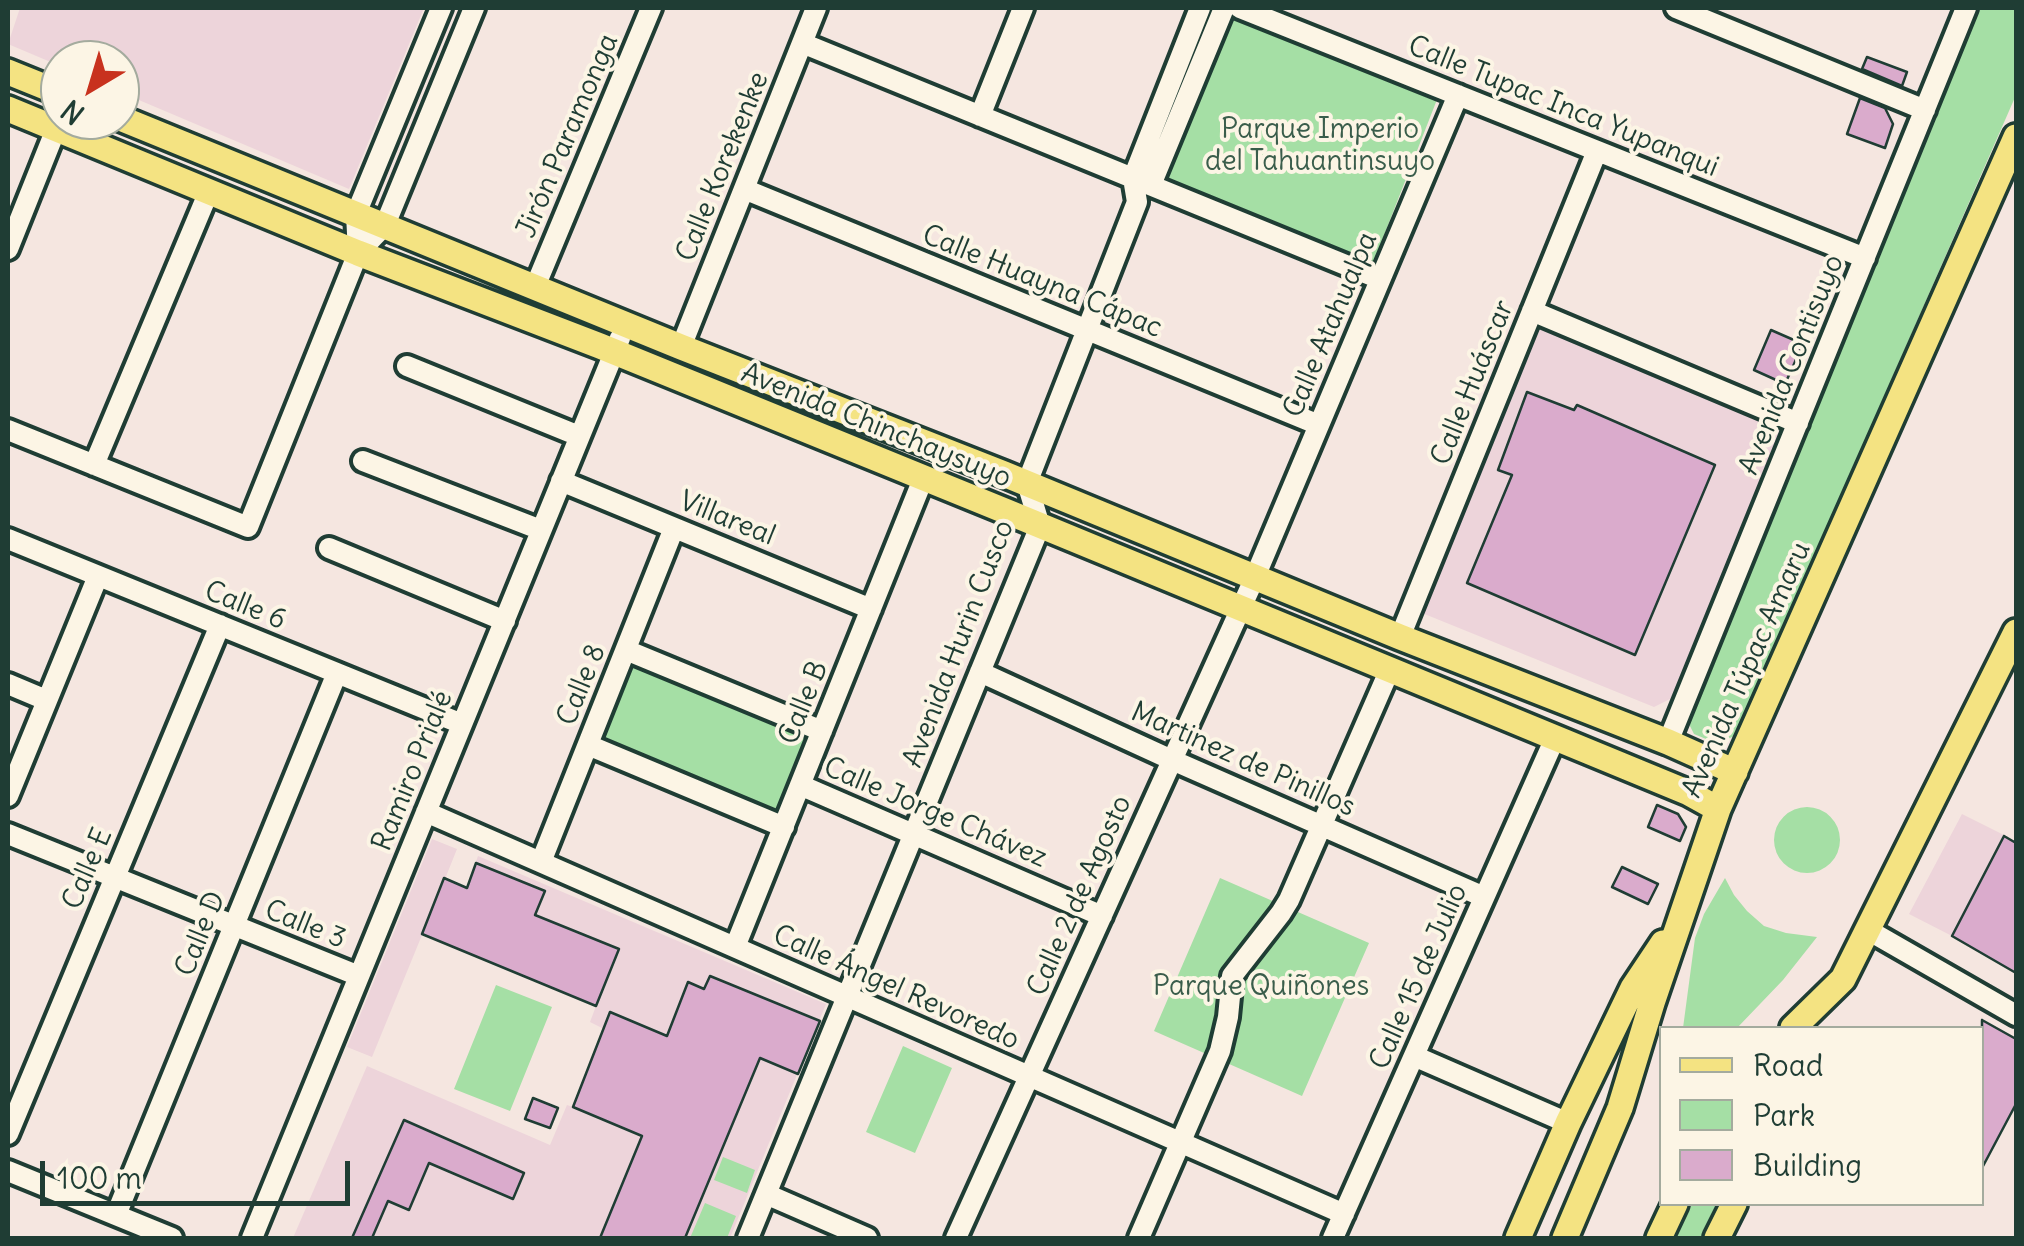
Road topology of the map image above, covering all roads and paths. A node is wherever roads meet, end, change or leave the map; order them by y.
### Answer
1 (442, 8) edge
2 (474, 8) edge
3 (651, 8) edge
4 (816, 8) edge
5 (1023, 8) edge
6 (1200, 8) edge
7 (1224, 8) edge
8 (1240, 8) edge
9 (1676, 8) edge
10 (1966, 8) edge
11 (802, 43) junction
12 (8, 72) edge
13 (40, 86) edge
14 (1458, 95) junction
15 (8, 109) edge
16 (1924, 110) junction
17 (980, 116) junction
18 (40, 122) edge
19 (140, 126) edge
20 (2016, 137) edge
21 (52, 140) edge
22 (83, 140) edge
23 (1597, 151) junction
24 (1142, 182) junction
25 (744, 189) junction
26 (209, 191) junction
27 (356, 214) junction
28 (385, 226) junction
29 (8, 249) edge
30 (358, 252) junction
31 (1865, 258) junction
32 (1380, 279) junction
33 (535, 286) junction
34 (1532, 311) junction
35 (626, 324) junction
36 (1086, 330) junction
37 (681, 347) junction
38 (614, 352) junction
39 (407, 366) dead end
40 (1798, 423) junction
41 (1319, 425) junction
42 (8, 430) edge
43 (580, 436) junction
44 (363, 461) dead end
45 (94, 464) junction
46 (923, 478) junction
47 (561, 481) junction
48 (1027, 484) junction
49 (1040, 526) junction
50 (674, 528) junction
51 (541, 530) junction
52 (8, 539) edge
53 (328, 548) dead end
54 (98, 576) junction
55 (1255, 577) junction
56 (871, 609) junction
57 (1240, 609) junction
58 (505, 620) junction
59 (220, 625) junction
60 (2016, 632) edge
61 (1400, 637) junction
62 (626, 650) junction
63 (1390, 669) junction
64 (980, 672) junction
65 (338, 673) junction
66 (8, 684) edge
67 (46, 700) junction
68 (1585, 710) junction
69 (1514, 721) junction
70 (462, 724) junction
71 (822, 731) junction
72 (1555, 738) junction
73 (1668, 742) junction
74 (588, 745) junction
75 (1172, 760) junction
76 (1735, 772) junction
77 (800, 785) junction
78 (8, 796) edge
79 (1718, 809) junction
80 (426, 812) junction
81 (1321, 825) junction
82 (784, 827) junction
83 (914, 833) junction
84 (8, 834) edge
85 (541, 862) junction
86 (115, 877) junction
87 (1484, 897) junction
88 (1102, 916) junction
89 (1680, 919) junction
90 (234, 926) junction
91 (1868, 930) junction
92 (735, 947) junction
93 (359, 976) junction
94 (1843, 979) junction
95 (1632, 988) junction
96 (847, 996) junction
97 (2016, 1015) edge
98 (1795, 1026) edge
99 (1820, 1026) edge
100 (1414, 1056) junction
101 (1030, 1076) junction
102 (1620, 1108) junction
103 (1568, 1122) junction
104 (8, 1134) edge
105 (1182, 1142) junction
106 (8, 1171) edge
107 (766, 1194) junction
108 (1674, 1206) edge
109 (1733, 1206) edge
110 (1344, 1214) junction
111 (116, 1215) junction
112 (172, 1238) edge
113 (252, 1238) edge
114 (748, 1238) edge
115 (866, 1238) edge
116 (956, 1238) edge
117 (1139, 1238) edge
118 (1333, 1238) edge
119 (1518, 1238) edge
120 (1565, 1238) edge
121 (1659, 1238) edge
122 (1717, 1238) edge

1 - 27 street
2 - 28 street
3 - 33 street, Jirón Paramonga
4 - 11 street, Calle Korekenke
5 - 17 street
6 - 24 street
7 - 24 street
8 - 14 street, Calle Tupac Inca Yupanqui
9 - 16 street
10 - 16 street, Avenida Contisuyo
11 - 17 street
11 - 25 street, Calle Korekenke
12 - 13 main road
14 - 23 street, Calle Tupac Inca Yupanqui
14 - 32 street, Calle Atahualpa
15 - 18 main road, Avenida Chinchaysuyo
16 - 31 street, Avenida Contisuyo
17 - 24 street
19 - 27 main road, Avenida Chinchaysuyo
20 - 76 main road, Avenida Túpac Amaru
21 - 29 street
22 - 26 main road, Avenida Chinchaysuyo
23 - 31 street, Calle Tupac Inca Yupanqui
23 - 34 street, Calle Huáscar
24 - 32 street
24 - 36 street
25 - 36 street, Calle Huayna Cápac
25 - 37 street, Calle Korekenke
26 - 30 main road, Avenida Chinchaysuyo
26 - 45 street
27 - 28 main road, Avenida Chinchaysuyo
27 - 30 street
28 - 30 street
28 - 33 main road, Avenida Chinchaysuyo
30 - 38 main road, Avenida Chinchaysuyo
30 - 45 street
31 - 40 street, Avenida Contisuyo
32 - 41 street, Calle Atahualpa
33 - 35 main road, Avenida Chinchaysuyo
34 - 40 street
34 - 61 street, Calle Huáscar
35 - 37 main road, Avenida Chinchaysuyo
35 - 38 street, Ramiro Prialé
36 - 41 street, Calle Huayna Cápac
36 - 48 street
37 - 48 main road, Avenida Chinchaysuyo
38 - 43 street, Ramiro Prialé
38 - 46 main road, Avenida Chinchaysuyo
39 - 43 street
40 - 73 street, Avenida Contisuyo
41 - 55 street, Calle Atahualpa
42 - 45 street
43 - 47 street, Ramiro Prialé
44 - 51 street
46 - 49 main road, Avenida Chinchaysuyo
46 - 56 street, Calle B
47 - 50 street, Villareal
47 - 51 street, Ramiro Prialé
48 - 49 street, Avenida Hurin Cusco
48 - 55 main road, Avenida Chinchaysuyo
49 - 57 main road, Avenida Chinchaysuyo
49 - 64 street, Avenida Hurin Cusco
50 - 56 street, Villareal
50 - 62 street, Calle 8
51 - 58 street, Ramiro Prialé
52 - 54 street, Calle 6
53 - 58 street
54 - 59 street, Calle 6
54 - 67 street
55 - 57 street, Calle 2 de Agosto
55 - 61 main road, Avenida Chinchaysuyo
56 - 71 street, Calle B
57 - 63 main road, Avenida Chinchaysuyo
57 - 75 street, Calle 2 de Agosto
58 - 70 street, Ramiro Prialé
59 - 65 street, Calle 6
59 - 86 street, Calle E
60 - 91 main road
61 - 68 main road, Avenida Chinchaysuyo
62 - 71 street
62 - 74 street, Calle 8
63 - 69 main road, Avenida Chinchaysuyo
63 - 81 street
64 - 75 street, Martinez de Pinillos
64 - 83 street, Avenida Hurin Cusco
65 - 70 street, Calle 6
65 - 90 street, Calle D
66 - 67 street
67 - 78 street
68 - 69 main road
68 - 73 main road, Avenida Chinchaysuyo
69 - 72 main road, Avenida Chinchaysuyo
70 - 80 street, Ramiro Prialé
71 - 77 street, Calle B
72 - 79 main road, Avenida Chinchaysuyo
72 - 87 street, Calle 15 de Julio
73 - 76 main road, Avenida Chinchaysuyo
74 - 82 street
74 - 85 street, Calle 8
75 - 81 street, Martinez de Pinillos
75 - 88 street, Calle 2 de Agosto
76 - 79 main road, Avenida Túpac Amaru
77 - 82 street, Calle B
77 - 83 street, Calle Jorge Chávez
79 - 89 main road, Avenida Túpac Amaru
80 - 85 street, Calle Ángel Revoredo
80 - 93 street, Ramiro Prialé
81 - 87 street, Martinez de Pinillos
81 - 105 street
82 - 92 street, Calle B
83 - 88 street, Calle Jorge Chávez
83 - 96 street, Avenida Hurin Cusco
84 - 86 street, Calle 3
85 - 92 street, Calle Ángel Revoredo
86 - 90 street, Calle 3
86 - 104 street, Calle E
87 - 100 street, Calle 15 de Julio
88 - 101 street, Calle 2 de Agosto
89 - 95 main road
89 - 102 main road, Avenida Túpac Amaru
90 - 93 street, Calle 3
90 - 111 street, Calle D
91 - 94 main road
91 - 97 street
92 - 96 street, Calle Ángel Revoredo
93 - 113 street, Ramiro Prialé
94 - 98 main road
94 - 99 main road
95 - 102 main road
95 - 103 main road
96 - 101 street, Calle Ángel Revoredo
96 - 107 street, Avenida Hurin Cusco
100 - 103 street
100 - 110 street, Calle 15 de Julio
101 - 105 street, Calle Ángel Revoredo
101 - 116 street, Calle 2 de Agosto
102 - 120 main road, Avenida Túpac Amaru
103 - 119 main road
105 - 110 street, Calle Ángel Revoredo
105 - 117 street
106 - 111 street
107 - 114 street, Avenida Hurin Cusco
107 - 115 street
108 - 121 main road
109 - 122 main road
110 - 118 street, Calle 15 de Julio
111 - 112 street

